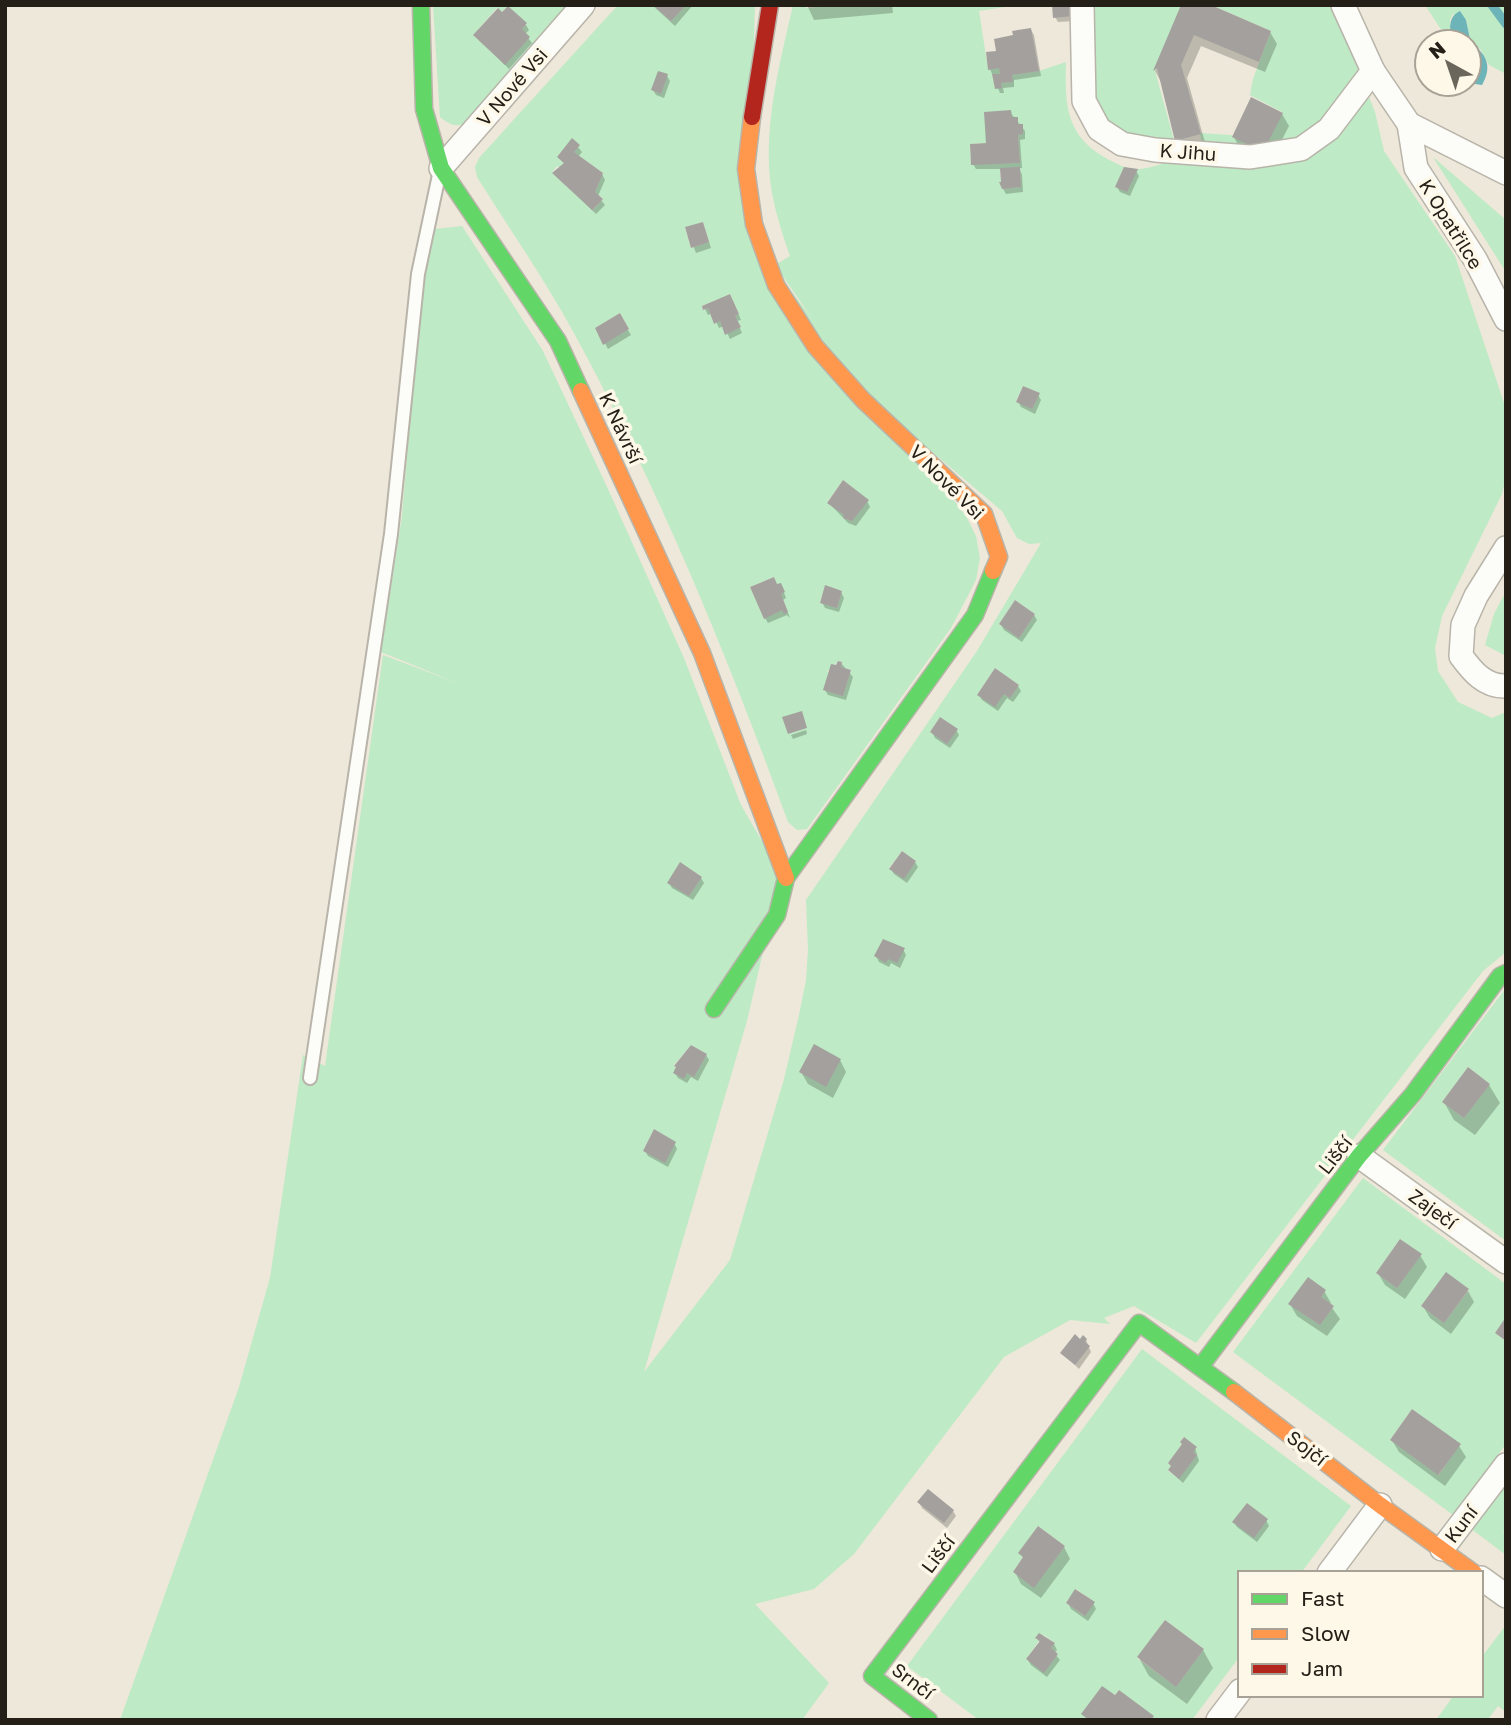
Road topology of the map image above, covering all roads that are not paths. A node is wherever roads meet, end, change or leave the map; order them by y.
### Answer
1 (421, 5) edge
2 (583, 5) edge
3 (770, 5) edge
4 (1082, 5) edge
5 (1343, 5) edge
6 (1373, 71) junction
7 (1409, 124) junction
8 (441, 168) junction
9 (1506, 173) edge
10 (1506, 319) edge
11 (1506, 548) edge
12 (1506, 686) edge
13 (786, 878) junction
14 (1506, 973) edge
15 (714, 1009) dead end
16 (310, 1078) dead end
17 (1359, 1156) junction
18 (1506, 1262) edge
19 (1139, 1323) joint
20 (1201, 1366) junction
21 (1506, 1465) edge
22 (1380, 1505) junction
23 (1442, 1549) junction
24 (1330, 1571) edge
25 (1471, 1571) edge
26 (1483, 1579) edge
27 (1506, 1596) edge
28 (872, 1676) joint
29 (1238, 1694) edge
30 (929, 1720) edge
31 (1218, 1720) edge

1 - 8 street, K Návrší
2 - 8 street, V Nové Vsi
3 - 13 street, V Nové Vsi
4 - 6 street, K Jihu
5 - 6 street
6 - 7 street
7 - 9 street
7 - 10 street, K Opatřilce
8 - 13 street, K Návrší
8 - 16 lane
11 - 12 street
13 - 15 street, V Nové Vsi
14 - 17 street, Liščí
17 - 18 street, Zaječí
17 - 20 street, Liščí
19 - 20 street, Sojčí
19 - 28 street, Liščí
20 - 22 street, Sojčí
21 - 23 street, Kuní
22 - 23 street, Sojčí
22 - 24 street
23 - 25 street, Sojčí
26 - 27 street
28 - 30 street, Srnčí
29 - 31 street

